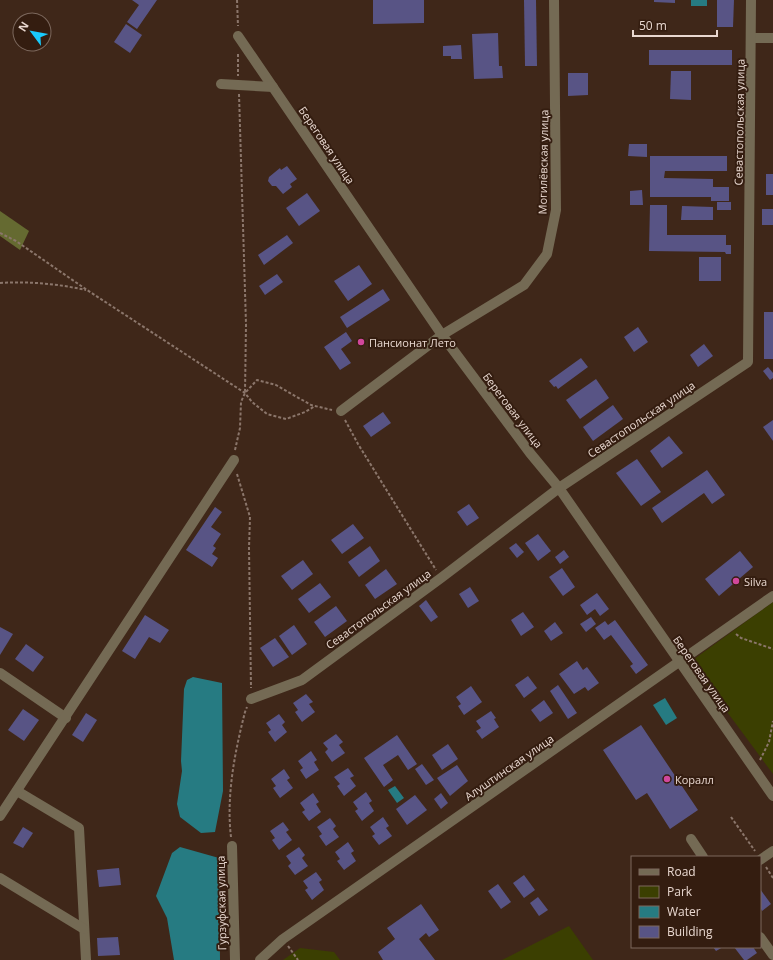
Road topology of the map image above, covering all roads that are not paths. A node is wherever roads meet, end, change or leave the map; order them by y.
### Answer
1 (554, 0) edge
2 (751, 0) edge
3 (238, 36) road end
4 (752, 38) junction
5 (773, 38) edge
6 (221, 84) dead end
7 (273, 87) junction
8 (442, 335) junction
9 (341, 411) road end
10 (234, 460) road end
11 (559, 488) junction
12 (773, 596) edge
13 (680, 663) junction
14 (0, 673) edge
15 (251, 700) road end
16 (66, 718) junction
17 (17, 791) junction
18 (773, 796) edge
19 (0, 816) edge
20 (690, 839) dead end
21 (232, 846) road end
22 (773, 851) edge
23 (702, 856) edge
24 (761, 857) edge
25 (0, 878) edge
26 (84, 929) junction
27 (761, 938) edge
28 (773, 955) edge
29 (86, 960) edge
30 (235, 960) edge
31 (260, 960) edge

1 - 8 street, Могилёвская улица
2 - 4 street, Севастопольская улица
3 - 7 street, Береговая улица
4 - 5 street
4 - 11 street, Севастопольская улица
6 - 7 street
7 - 8 street, Береговая улица
8 - 9 street, Могилёвская улица
8 - 11 street, Береговая улица
10 - 16 street
11 - 13 street, Береговая улица
11 - 15 street, Севастопольская улица
12 - 13 street, Алуштинская улица
13 - 18 street, Береговая улица
13 - 31 street, Алуштинская улица
14 - 16 street
16 - 17 street
17 - 19 street
17 - 26 street
20 - 23 street
21 - 30 street, Гурзуфская улица
22 - 24 street
25 - 26 street
26 - 29 street
27 - 28 street

